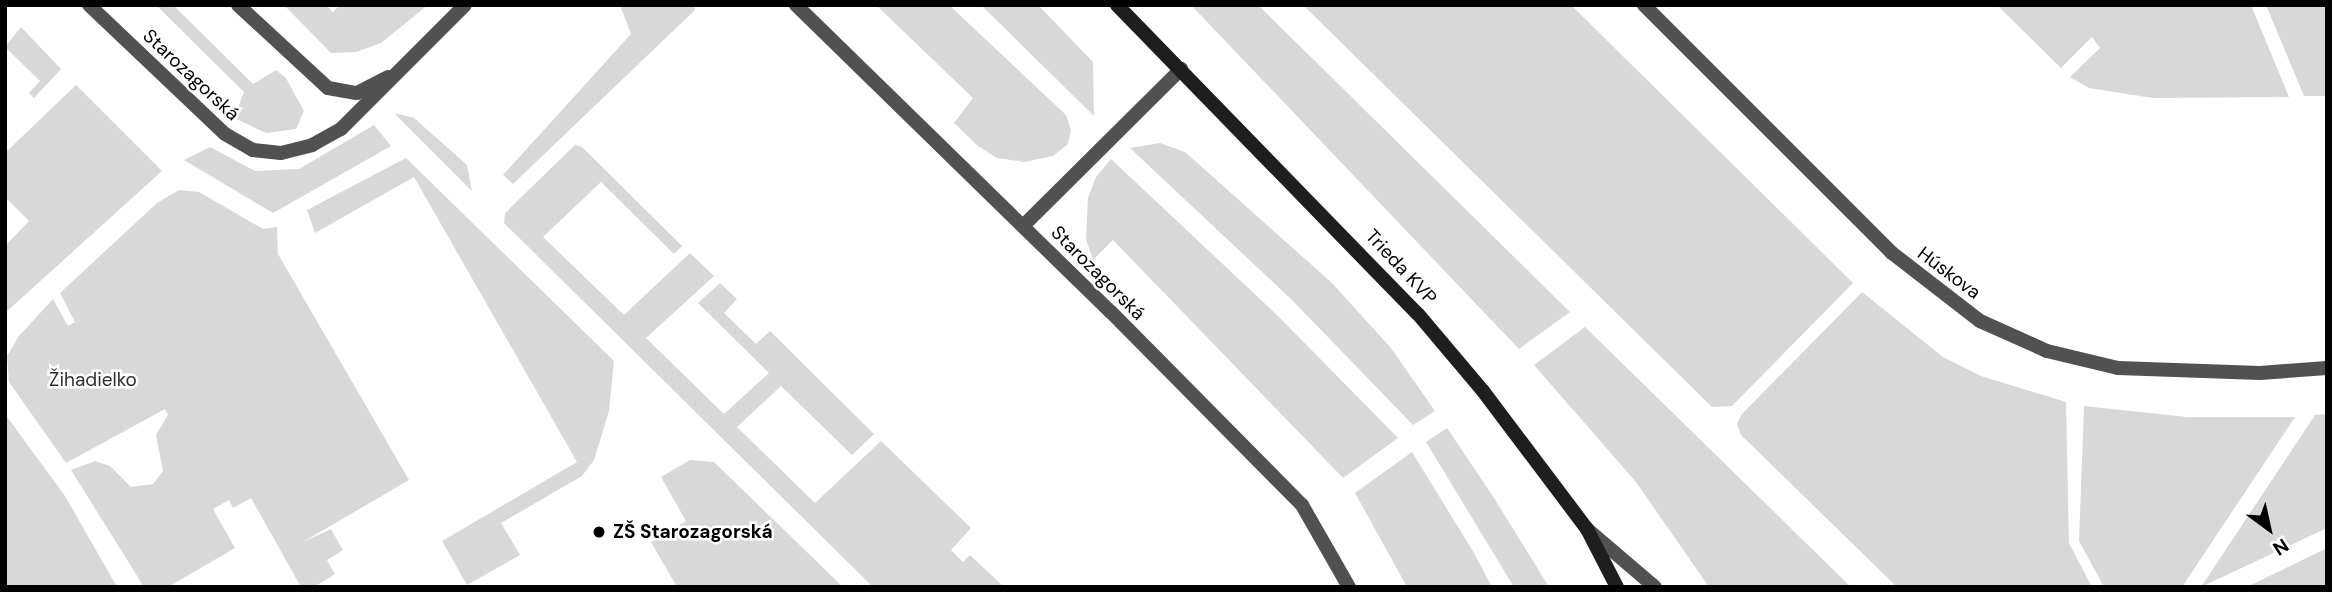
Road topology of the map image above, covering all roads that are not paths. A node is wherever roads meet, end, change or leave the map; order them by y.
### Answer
1 (89, 5) edge
2 (238, 5) edge
3 (465, 5) edge
4 (796, 5) edge
5 (1117, 5) edge
6 (1644, 5) edge
7 (413, 61) junction
8 (1181, 69) junction
9 (1023, 226) junction
10 (2327, 368) edge
11 (1587, 529) junction
12 (1349, 587) edge
13 (1617, 587) edge
14 (1655, 587) edge

1 - 7 street, Starozagorská
2 - 7 street, Starozagorská
3 - 7 street, Starozagorská
4 - 9 street, Starozagorská
5 - 8 street, Trieda KVP
6 - 10 street, Húskova
8 - 9 street
8 - 11 street, Trieda KVP
9 - 12 street, Starozagorská
11 - 13 street, Trieda KVP
11 - 14 street

